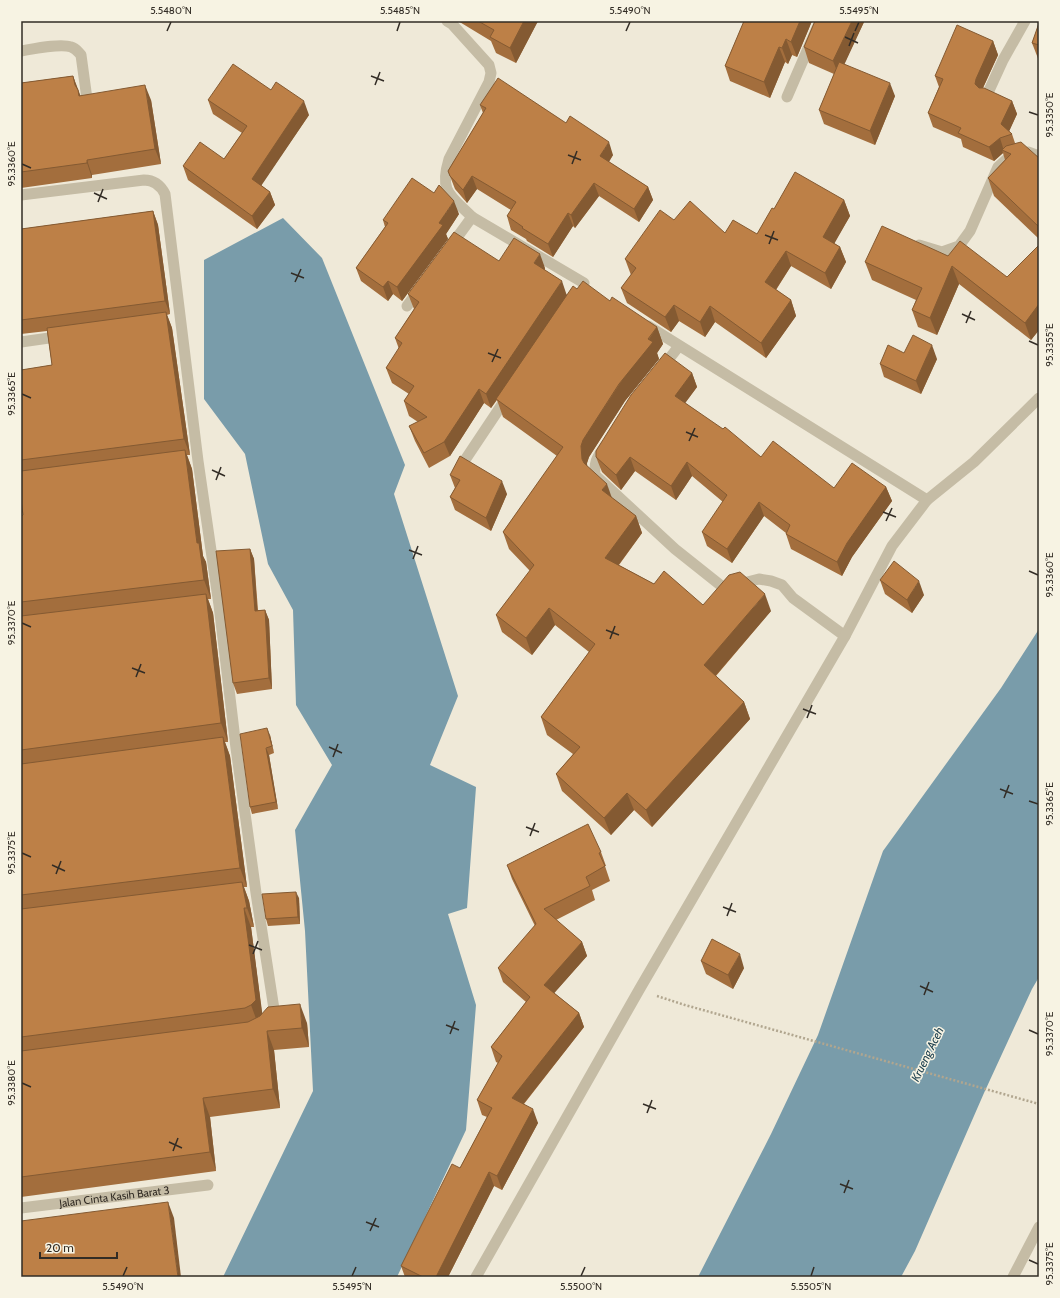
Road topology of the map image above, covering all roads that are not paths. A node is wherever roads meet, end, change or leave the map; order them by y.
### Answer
1 (447, 21) edge
2 (820, 21) edge
3 (1025, 21) edge
4 (21, 51) edge
5 (987, 95) edge
6 (87, 98) edge
7 (787, 98) dead end
8 (1039, 156) edge
9 (21, 195) edge
10 (472, 217) junction
11 (906, 241) edge
12 (444, 255) edge
13 (426, 280) edge
14 (584, 287) edge
15 (407, 306) edge
16 (641, 321) edge
17 (74, 334) edge
18 (21, 342) edge
19 (679, 346) junction
20 (655, 376) edge
21 (512, 390) edge
22 (1039, 398) edge
23 (612, 436) edge
24 (463, 463) edge
25 (927, 500) junction
26 (845, 636) junction
27 (263, 1030) edge
28 (208, 1185) dead end
29 (21, 1208) edge
30 (1039, 1227) edge
31 (476, 1277) edge
32 (1013, 1277) edge

1 - 10 street
2 - 7 street
3 - 5 street
4 - 6 street
8 - 11 street
9 - 27 street
10 - 12 street
10 - 14 street
13 - 15 street
16 - 19 street
17 - 18 street
19 - 20 street
19 - 25 street
21 - 24 street
22 - 25 street
23 - 26 street
25 - 26 street
26 - 31 street
28 - 29 street, Jalan Cinta Kasih Barat 3
30 - 32 street

